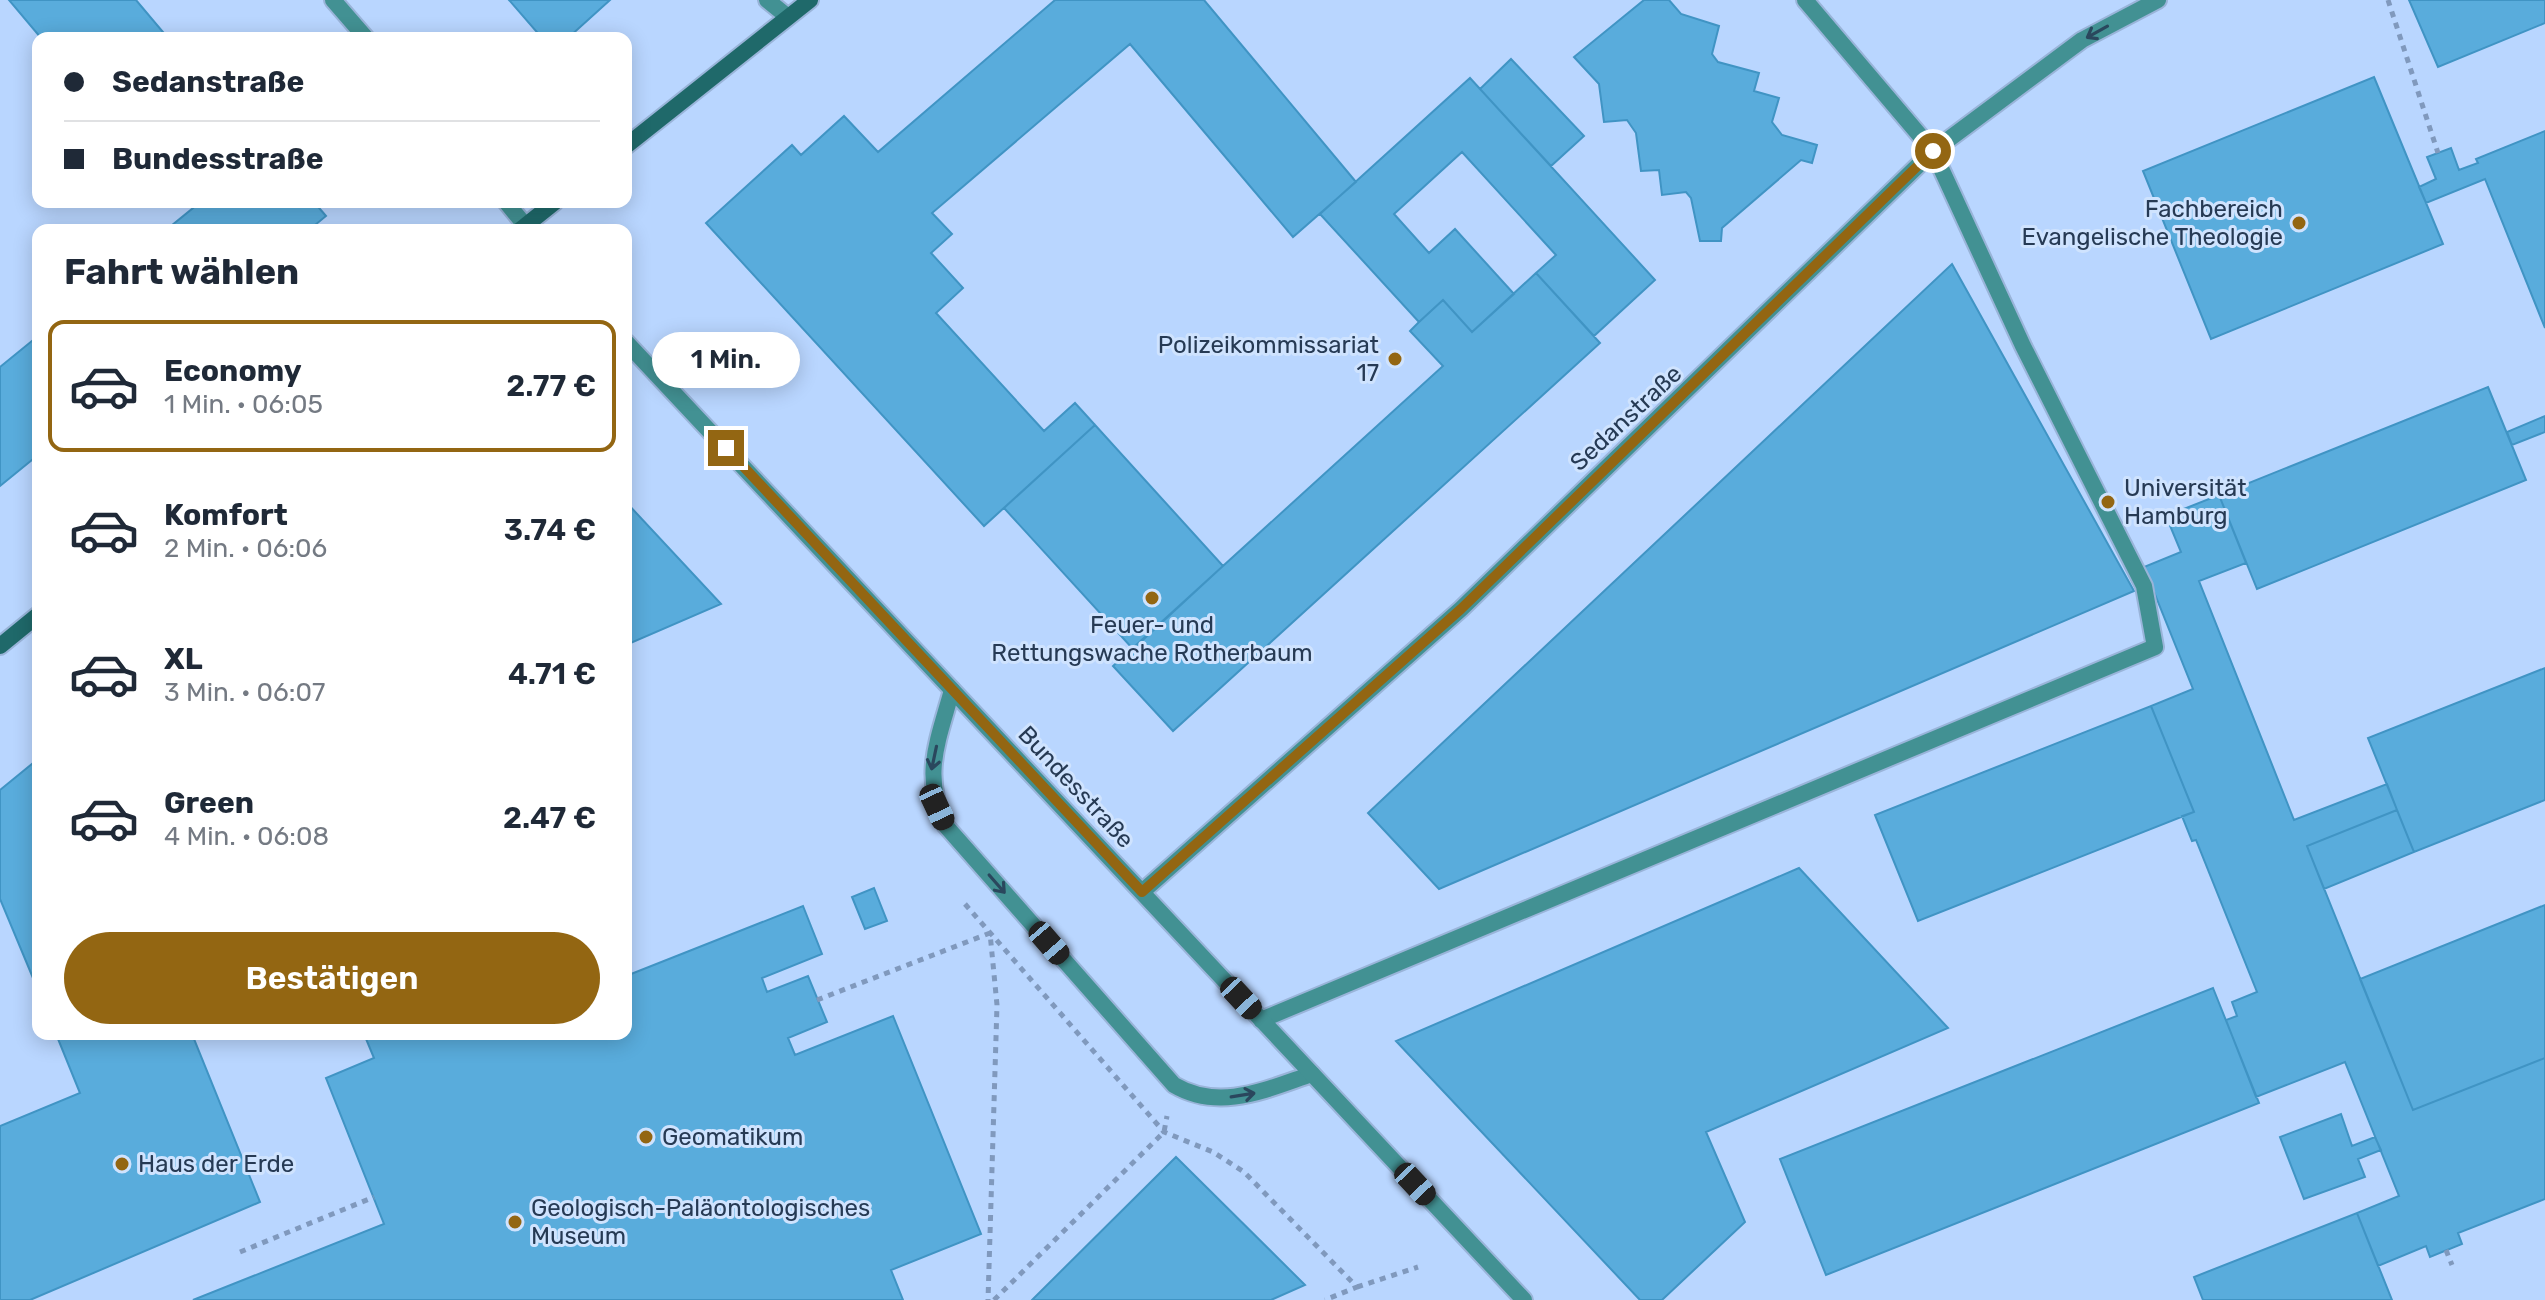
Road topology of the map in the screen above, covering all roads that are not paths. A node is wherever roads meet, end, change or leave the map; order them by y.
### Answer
1 (333, 0) edge
2 (767, 0) edge
3 (810, 0) edge
4 (1805, 0) edge
5 (2158, 0) edge
6 (788, 17) junction
7 (361, 32) edge
8 (632, 141) edge
9 (1933, 151) junction
10 (548, 208) edge
11 (530, 224) edge
12 (632, 348) edge
13 (32, 619) edge
14 (3, 638) edge
15 (952, 690) junction
16 (1142, 892) junction
17 (1261, 1020) junction
18 (1312, 1074) junction
19 (1524, 1300) edge

1 - 7 street
2 - 6 street
3 - 6 main road
4 - 9 street
5 -> 9 street, Sedanstraße
6 - 8 main road
9 - 16 street, Sedanstraße
9 - 17 street
10 - 11 main road
12 - 15 street, Bundesstraße
13 - 14 main road
15 - 16 street, Bundesstraße
15 -> 18 street
16 - 17 street, Bundesstraße
17 - 18 street, Bundesstraße
18 - 19 street, Bundesstraße

